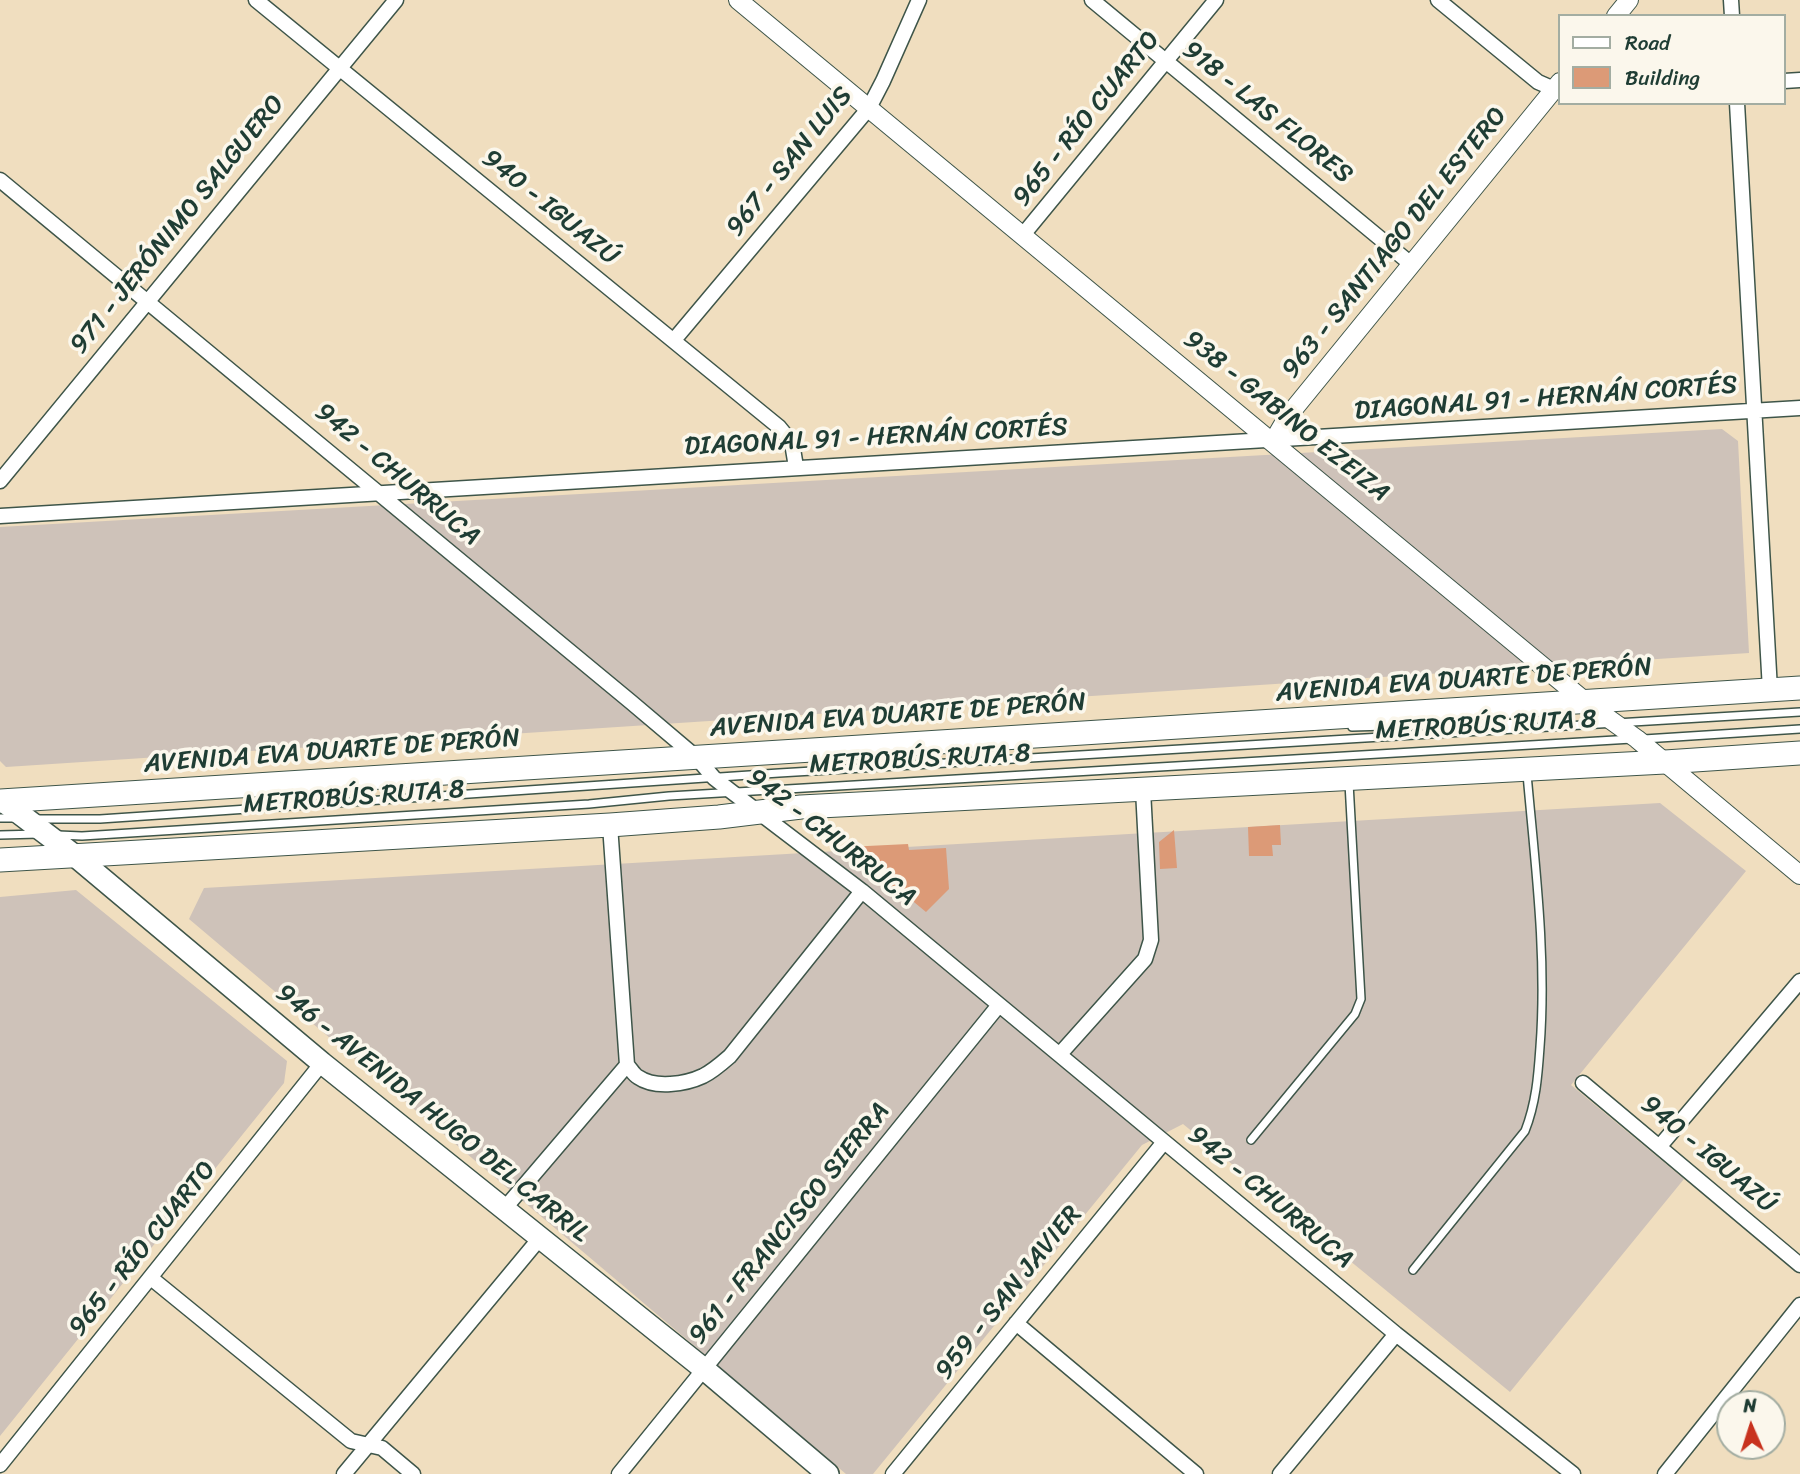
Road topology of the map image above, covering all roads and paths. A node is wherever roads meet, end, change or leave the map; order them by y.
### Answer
1 (256, 0) edge
2 (396, 0) edge
3 (738, 0) edge
4 (919, 0) edge
5 (1092, 0) edge
6 (1216, 0) edge
7 (1438, 0) edge
8 (1629, 0) edge
9 (1618, 14) edge
10 (1165, 61) junction
11 (339, 68) junction
12 (1558, 87) edge
13 (1737, 105) edge
14 (869, 108) junction
15 (0, 180) edge
16 (1023, 236) junction
17 (1411, 264) junction
18 (147, 300) junction
19 (674, 340) junction
20 (1800, 408) edge
21 (1754, 411) junction
22 (1273, 440) junction
23 (796, 467) junction
24 (0, 481) edge
25 (381, 494) junction
26 (0, 516) edge
27 (1800, 688) edge
28 (1770, 690) junction
29 (1587, 702) junction
30 (1800, 712) edge
31 (1613, 723) junction
32 (1236, 724) junction
33 (1575, 726) junction
34 (1800, 729) edge
35 (1637, 739) junction
36 (1800, 753) edge
37 (696, 757) junction
38 (1665, 762) junction
39 (1526, 769) junction
40 (714, 778) junction
41 (1348, 779) junction
42 (1143, 790) junction
43 (732, 792) junction
44 (1, 805) edge
45 (760, 813) junction
46 (24, 818) junction
47 (610, 825) junction
48 (0, 835) edge
49 (47, 835) junction
50 (74, 855) junction
51 (0, 860) edge
52 (1800, 875) edge
53 (862, 891) junction
54 (1800, 981) edge
55 (999, 1005) junction
56 (1060, 1054) junction
57 (323, 1063) junction
58 (628, 1065) junction
59 (1583, 1083) dead end
60 (1251, 1140) dead end
61 (1164, 1142) junction
62 (1660, 1146) junction
63 (505, 1209) junction
64 (540, 1238) junction
65 (1800, 1265) edge
66 (1413, 1270) dead end
67 (152, 1278) junction
68 (1800, 1305) edge
69 (1016, 1323) junction
70 (1396, 1334) junction
71 (704, 1369) junction
72 (368, 1445) junction
73 (0, 1465) edge
74 (344, 1474) edge
75 (413, 1474) edge
76 (619, 1474) edge
77 (828, 1474) edge
78 (893, 1474) edge
79 (1196, 1474) edge
80 (1280, 1474) edge
81 (1573, 1474) edge
82 (1665, 1474) edge

1 - 11 street, 940 - IGUAZÚ
2 - 11 street, 971 - JERÓNIMO SALGUERO
3 - 14 street, 938 - GABINO EZEIZA
4 - 14 street, 967 - SAN LUIS
5 - 10 street, 918 - LAS FLORES
6 - 10 street, 965 - RÍO CUARTO
7 - 12 street
8 - 9 street
10 - 16 street, 965 - RÍO CUARTO
10 - 17 street, 918 - LAS FLORES
11 - 18 street, 971 - JERÓNIMO SALGUERO
11 - 19 street, 940 - IGUAZÚ
12 - 17 street, 963 - SANTIAGO DEL ESTERO
13 - 21 street
14 - 16 street, 938 - GABINO EZEIZA
14 - 19 street, 967 - SAN LUIS
15 - 18 street, 942 - CHURRUCA
16 - 22 street, 938 - GABINO EZEIZA
17 - 22 street, 963 - SANTIAGO DEL ESTERO
18 - 24 street, 971 - JERÓNIMO SALGUERO
18 - 25 street, 942 - CHURRUCA
19 - 23 street, 940 - IGUAZÚ
20 - 21 street, DIAGONAL 91 - HERNÁN CORTÉS
21 - 22 street, DIAGONAL 91 - HERNÁN CORTÉS
21 - 28 street
22 - 23 street, DIAGONAL 91 - HERNÁN CORTÉS
22 - 29 street, 938 - GABINO EZEIZA
23 - 25 street, DIAGONAL 91 - HERNÁN CORTÉS
25 - 26 street, DIAGONAL 91 - HERNÁN CORTÉS
25 - 37 street, 942 - CHURRUCA
27 - 28 main road, AVENIDA EVA DUARTE DE PERÓN
28 - 29 main road, AVENIDA EVA DUARTE DE PERÓN
29 - 31 street, 938 - GABINO EZEIZA
29 - 32 main road, AVENIDA EVA DUARTE DE PERÓN
30 - 31 lane, METROBÚS RUTA 8
31 - 33 lane, METROBÚS RUTA 8
31 - 35 street, 938 - GABINO EZEIZA
32 - 33 lane
32 - 37 main road, AVENIDA EVA DUARTE DE PERÓN
33 - 40 lane, METROBÚS RUTA 8
34 - 35 lane, METROBÚS RUTA 8
35 - 38 street, 938 - GABINO EZEIZA
35 - 43 lane, METROBÚS RUTA 8
36 - 38 main road
37 - 40 street, 942 - CHURRUCA
37 - 44 main road, AVENIDA EVA DUARTE DE PERÓN
38 - 39 main road
38 - 52 street, 938 - GABINO EZEIZA
39 - 41 main road
39 - 66 lane
40 - 43 street, 942 - CHURRUCA
40 - 46 lane, METROBÚS RUTA 8
41 - 42 main road
41 - 60 lane
42 - 45 main road
42 - 56 street
43 - 45 street, 942 - CHURRUCA
43 - 49 lane, METROBÚS RUTA 8
44 - 46 main road, 946 - AVENIDA HUGO DEL CARRIL
45 - 47 main road
45 - 53 street, 942 - CHURRUCA
46 - 49 main road, 946 - AVENIDA HUGO DEL CARRIL
47 - 50 main road
47 - 58 street
48 - 49 lane, METROBÚS RUTA 8
49 - 50 main road, 946 - AVENIDA HUGO DEL CARRIL
50 - 51 main road
50 - 57 main road, 946 - AVENIDA HUGO DEL CARRIL
53 - 55 street, 942 - CHURRUCA
53 - 58 street
54 - 62 street
55 - 56 street, 942 - CHURRUCA
55 - 71 street, 961 - FRANCISCO SIERRA
56 - 61 street, 942 - CHURRUCA
57 - 63 main road, 946 - AVENIDA HUGO DEL CARRIL
57 - 67 street, 965 - RÍO CUARTO
58 - 63 street
59 - 62 street, 940 - IGUAZÚ
61 - 69 street, 959 - SAN JAVIER
61 - 70 street, 942 - CHURRUCA
62 - 65 street, 940 - IGUAZÚ
63 - 64 main road, 946 - AVENIDA HUGO DEL CARRIL
64 - 71 main road, 946 - AVENIDA HUGO DEL CARRIL
64 - 72 street
67 - 72 street
67 - 73 street, 965 - RÍO CUARTO
68 - 82 street
69 - 78 street, 959 - SAN JAVIER
69 - 79 street
70 - 80 street
70 - 81 street, 942 - CHURRUCA
71 - 76 street, 961 - FRANCISCO SIERRA
71 - 77 main road, 946 - AVENIDA HUGO DEL CARRIL
72 - 74 street
72 - 75 street

